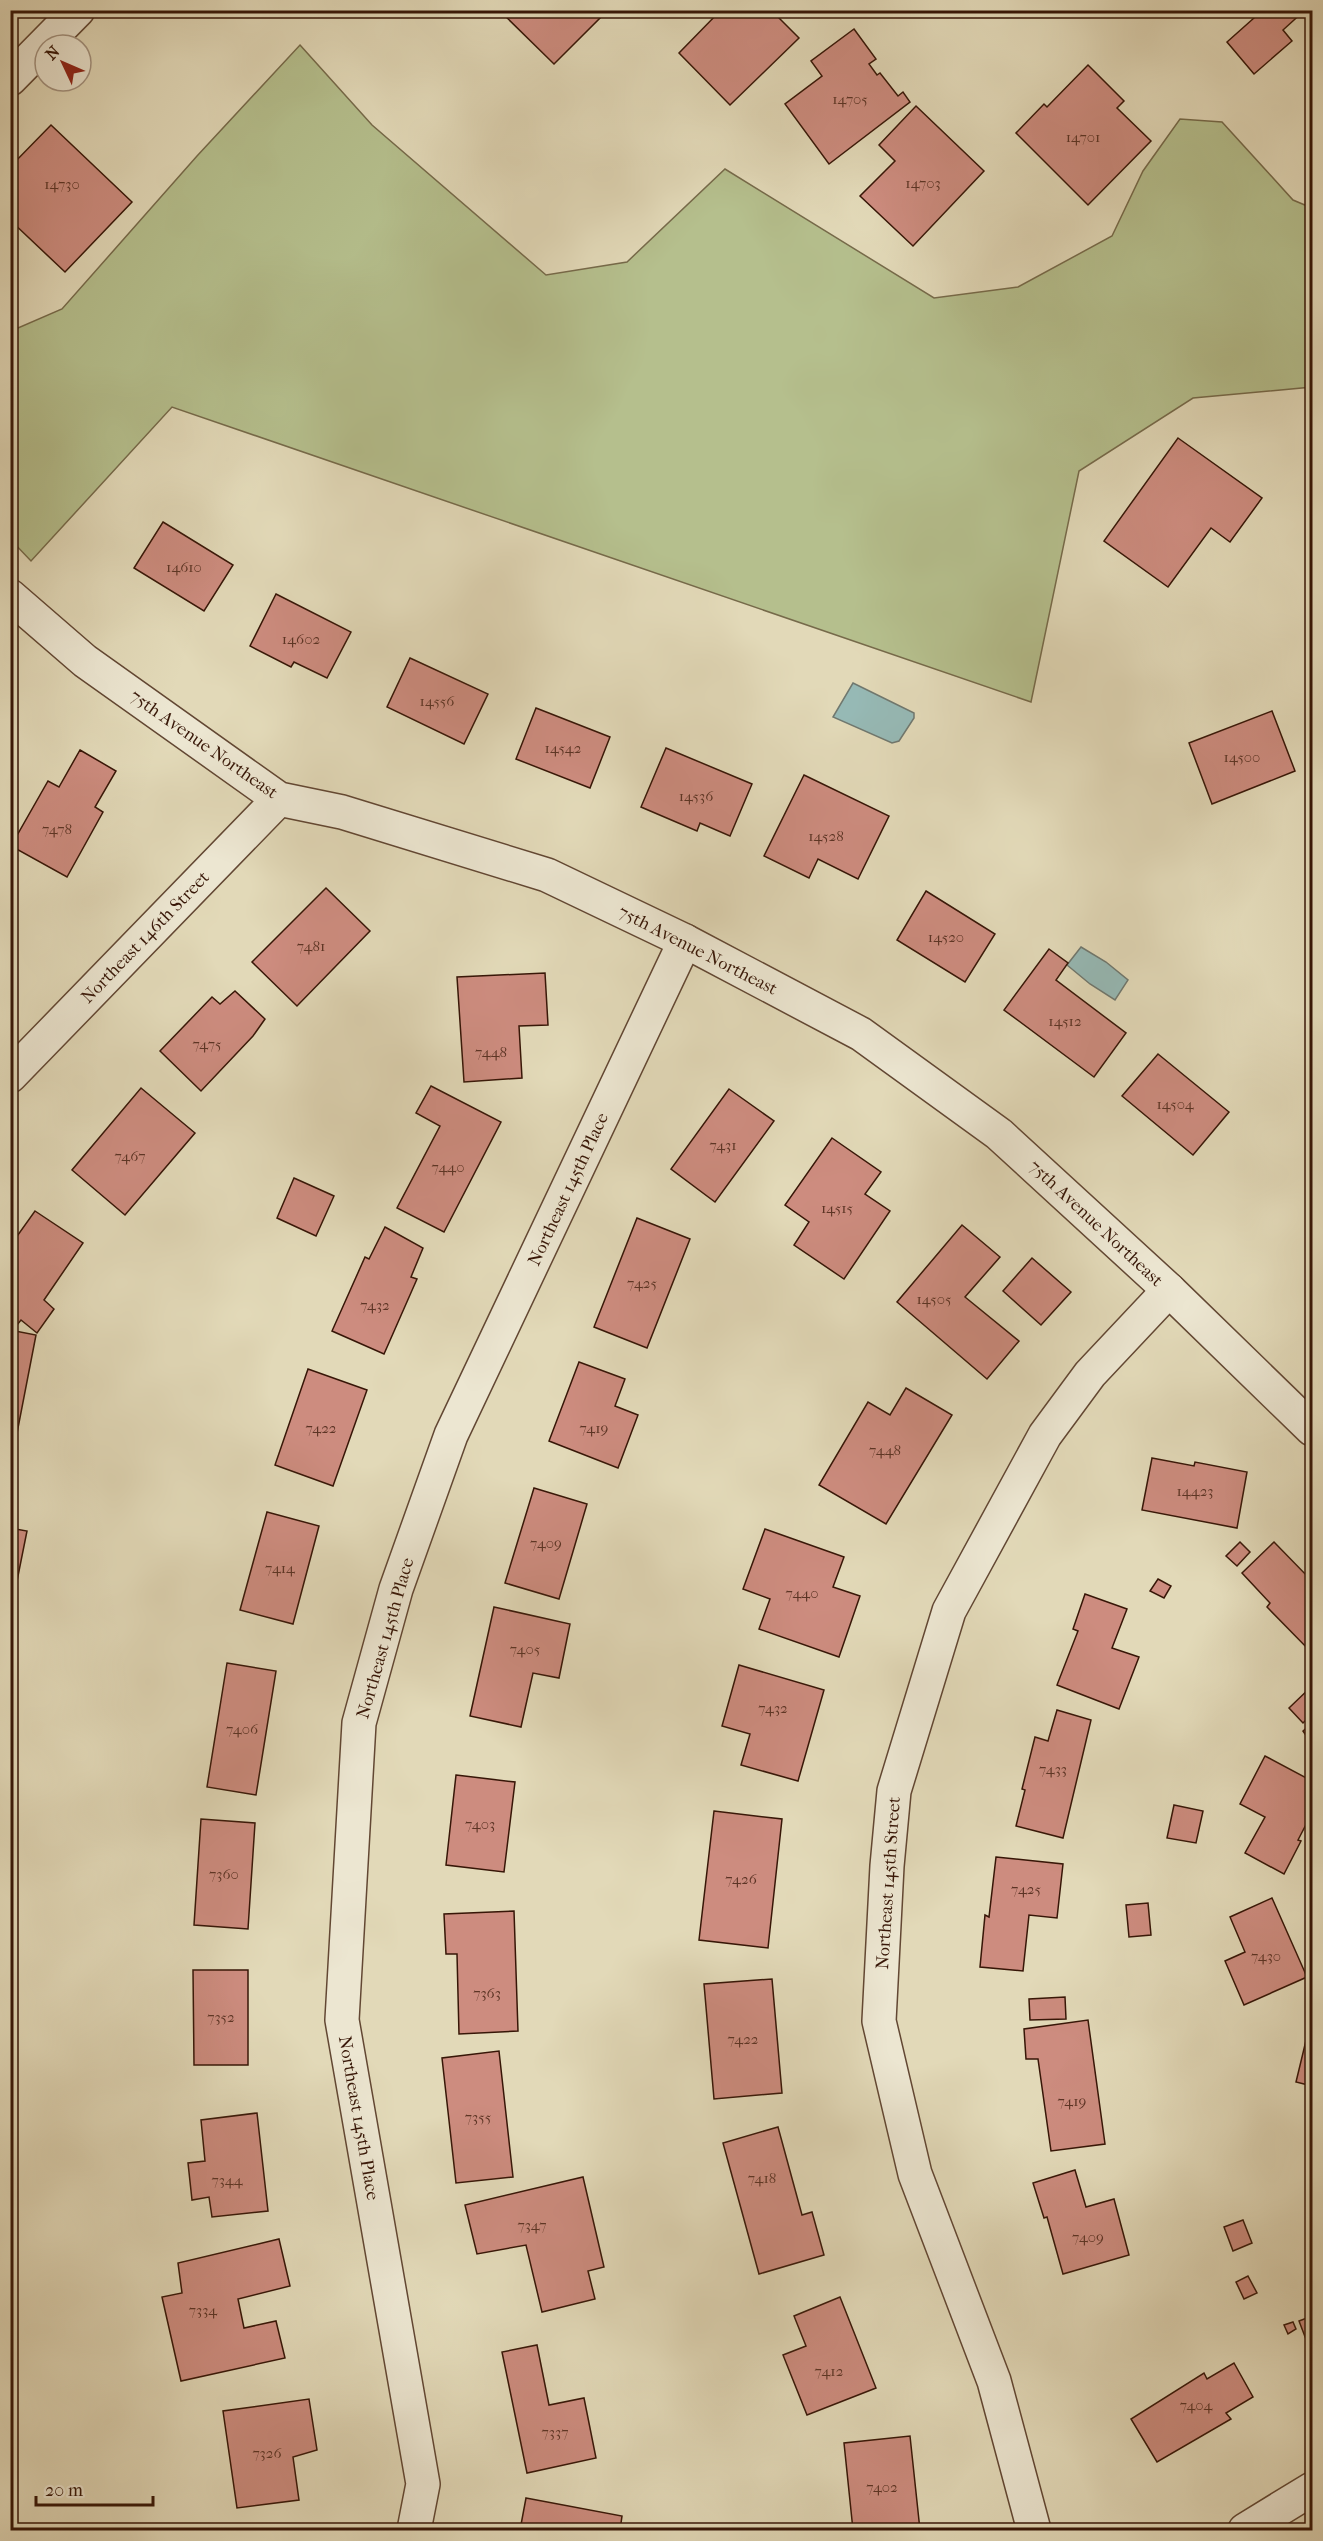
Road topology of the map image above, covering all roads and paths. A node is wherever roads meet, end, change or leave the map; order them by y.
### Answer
1 (78, 10) edge
2 (10, 79) edge
3 (10, 596) edge
4 (279, 799) junction
5 (685, 941) junction
6 (10, 1076) edge
7 (1169, 1290) junction
8 (1312, 1429) edge
9 (1312, 2489) edge
10 (414, 2530) edge
11 (1034, 2530) edge
12 (1245, 2530) edge

1 - 2 street
3 - 4 street, 75th Avenue Northeast
4 - 5 street, 75th Avenue Northeast
4 - 6 street, Northeast 146th Street
5 - 7 street, 75th Avenue Northeast
5 - 10 street, Northeast 145th Place
7 - 8 street, 75th Avenue Northeast
7 - 11 street, Northeast 145th Street
9 - 12 street

